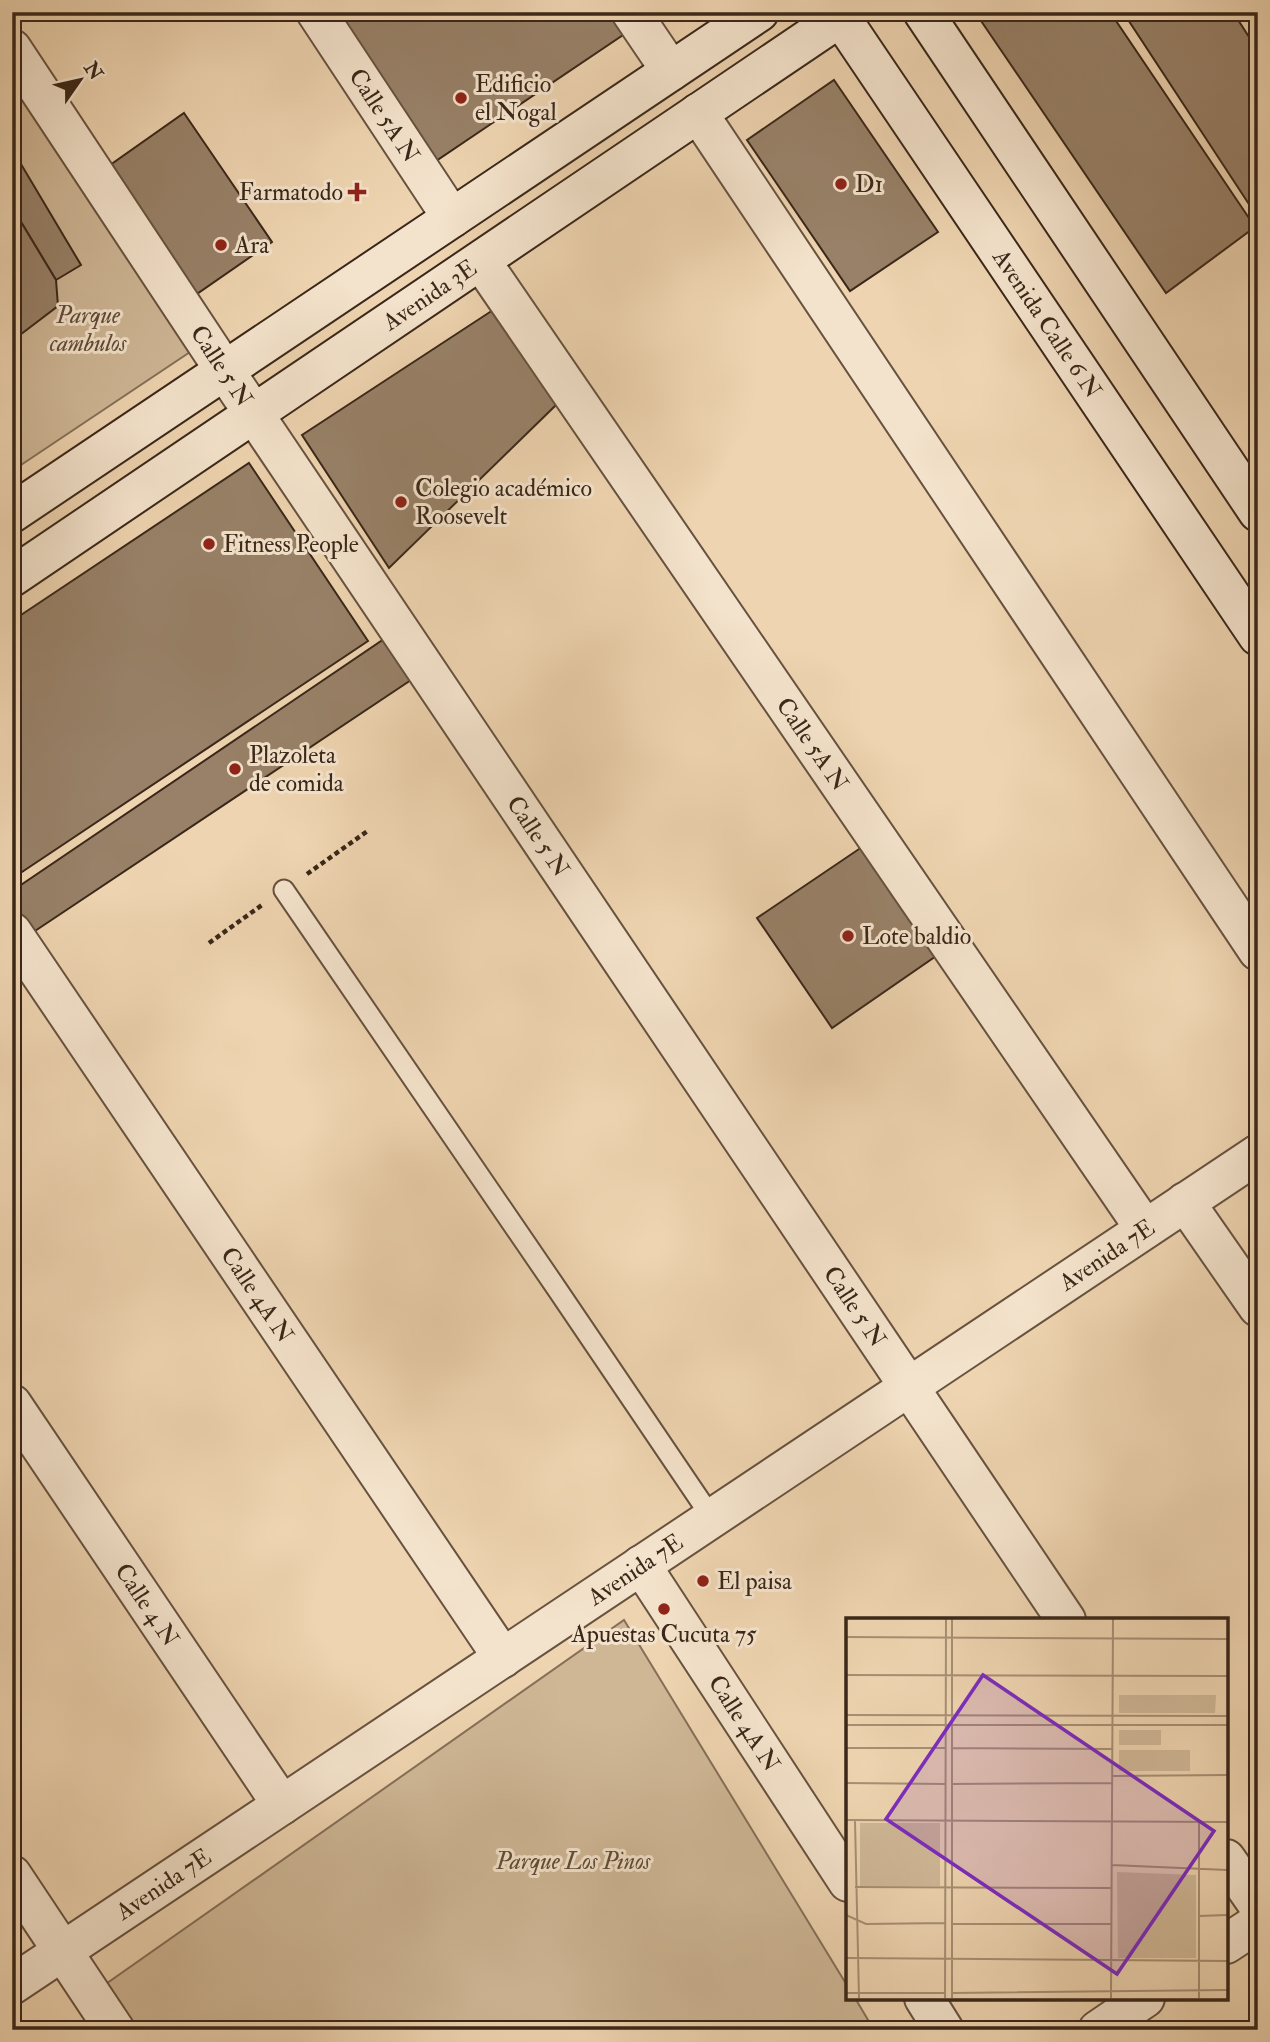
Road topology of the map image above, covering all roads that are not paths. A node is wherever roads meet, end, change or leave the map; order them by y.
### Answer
1 (316, 12) edge
2 (631, 12) edge
3 (759, 12) edge
4 (923, 12) edge
5 (842, 14) edge
6 (12, 49) edge
7 (671, 71) junction
8 (698, 113) junction
9 (531, 166) junction
10 (561, 207) junction
11 (452, 218) junction
12 (481, 261) junction
13 (225, 371) junction
14 (254, 413) junction
15 (1258, 512) edge
16 (12, 513) edge
17 (12, 577) edge
18 (1258, 636) edge
19 (284, 890) dead end
20 (12, 932) edge
21 (1258, 951) edge
22 (1258, 1154) edge
23 (1185, 1202) junction
24 (1145, 1229) junction
25 (1258, 1307) edge
26 (909, 1387) junction
27 (12, 1404) edge
28 (712, 1518) junction
29 (641, 1565) junction
30 (1065, 1618) edge
31 (503, 1658) junction
32 (282, 1805) junction
33 (1228, 1862) edge
34 (12, 1875) edge
35 (846, 1879) edge
36 (1258, 1905) edge
37 (1258, 1923) edge
38 (1228, 1943) edge
39 (63, 1951) junction
40 (12, 1985) edge
41 (925, 2000) edge
42 (1142, 2000) edge
43 (115, 2030) edge
44 (944, 2030) edge
45 (1098, 2030) edge

1 - 11 street, Calle 5A N
2 - 7 street
3 - 7 street
4 - 15 street
5 - 8 street, Avenida 3E
5 - 18 street, Avenida Calle 6 N
6 - 13 street, Calle 5 N
7 - 9 street
8 - 10 street, Avenida 3E
8 - 21 street
9 - 10 street
9 - 11 street
10 - 12 street, Avenida 3E
11 - 13 street
12 - 14 street, Avenida 3E
12 - 24 street, Calle 5A N
13 - 14 street, Calle 5 N
13 - 16 street
14 - 17 street, Avenida 3E
14 - 26 street, Calle 5 N
19 - 28 lane
20 - 31 street, Calle 4A N
22 - 23 street, Avenida 7E
23 - 24 street, Avenida 7E
23 - 25 street
24 - 26 street, Avenida 7E
26 - 28 street, Avenida 7E
26 - 30 street, Calle 5 N
27 - 32 street, Calle 4 N
28 - 29 street, Avenida 7E
29 - 31 street, Avenida 7E
29 - 35 street, Calle 4A N
31 - 32 street, Avenida 7E
32 - 39 street, Avenida 7E
33 - 36 street
34 - 39 street
37 - 38 street
39 - 40 street, Avenida 7E
39 - 43 street
41 - 44 street
42 - 45 street

